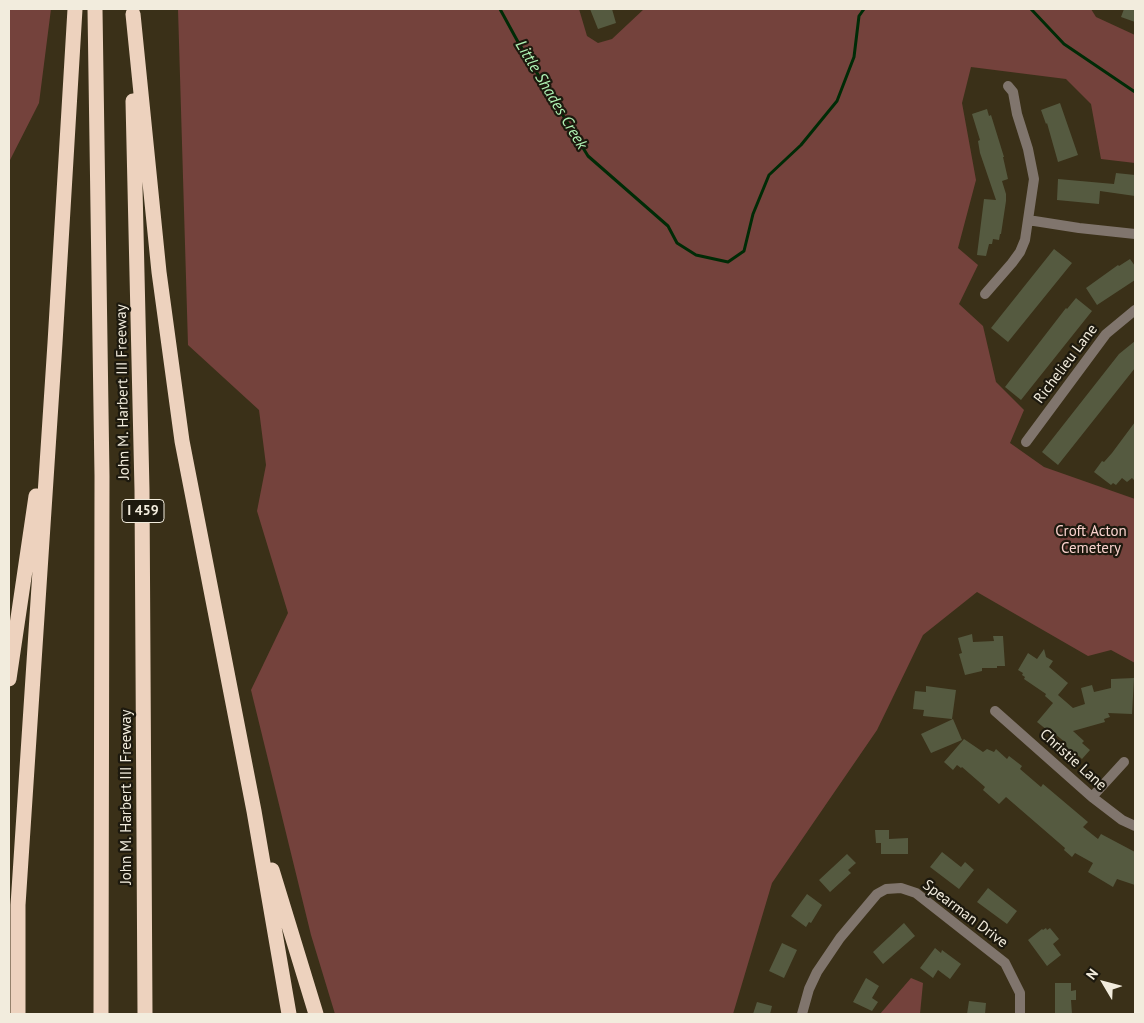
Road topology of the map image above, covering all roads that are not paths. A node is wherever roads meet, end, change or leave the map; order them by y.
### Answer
1 (95, 9) edge
2 (75, 12) edge
3 (133, 12) edge
4 (1008, 86) dead end
5 (1028, 220) junction
6 (1135, 234) edge
7 (985, 294) dead end
8 (1135, 310) edge
9 (55, 343) junction
10 (1026, 442) dead end
11 (9, 678) edge
12 (995, 711) dead end
13 (1124, 762) dead end
14 (1092, 797) junction
15 (254, 811) junction
16 (1135, 826) edge
17 (18, 1014) edge
18 (101, 1014) edge
19 (145, 1014) edge
20 (289, 1014) edge
21 (316, 1014) edge
22 (802, 1014) edge
23 (1020, 1014) edge

1 - 18 highway, John M. Harbert III Freeway / I 459
2 - 9 highway
3 - 15 highway
3 - 19 highway, John M. Harbert III Freeway / I 459
4 - 5 street
5 - 6 street
5 - 7 street
8 - 10 street, Richelieu Lane
9 - 11 highway
9 - 17 highway
12 - 14 street, Christie Lane
13 - 14 street
14 - 16 street, Christie Lane
15 - 20 highway
15 - 21 highway
22 - 23 street, Spearman Drive

